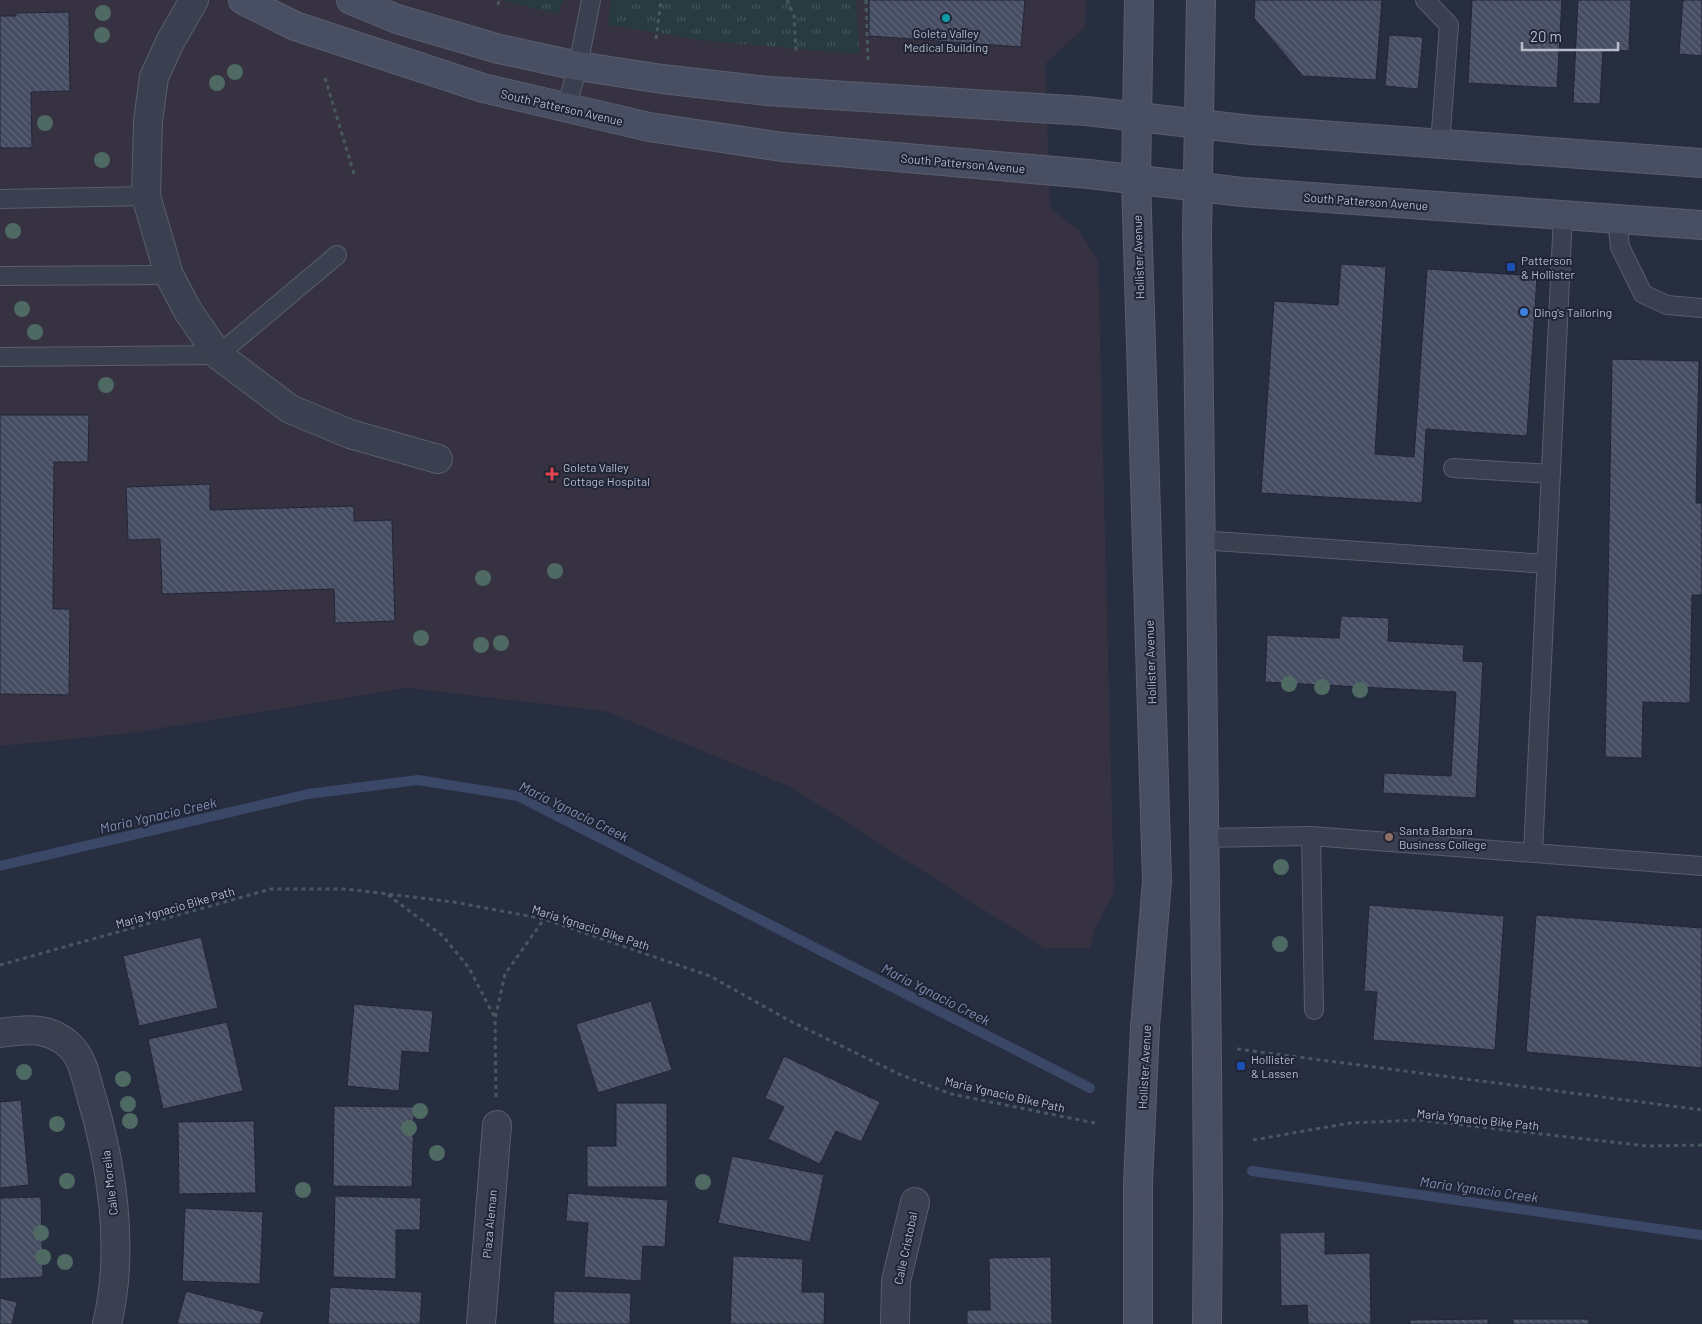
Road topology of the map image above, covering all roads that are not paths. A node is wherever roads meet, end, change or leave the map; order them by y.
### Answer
1 (194, 0) edge
2 (243, 0) edge
3 (351, 0) edge
4 (591, 0) edge
5 (1140, 0) edge
6 (1201, 0) edge
7 (1428, 2) edge
8 (578, 66) junction
9 (566, 109) junction
10 (1136, 117) junction
11 (1198, 124) junction
12 (1440, 144) junction
13 (1702, 163) edge
14 (1136, 179) junction
15 (1197, 186) junction
16 (146, 196) junction
17 (0, 199) edge
18 (1563, 215) junction
19 (1617, 219) junction
20 (1702, 225) edge
21 (337, 255) dead end
22 (169, 275) junction
23 (0, 276) edge
24 (1702, 308) edge
25 (218, 355) junction
26 (0, 357) edge
27 (438, 459) dead end
28 (1453, 468) dead end
29 (1551, 474) junction
30 (1200, 540) junction
31 (1547, 564) junction
32 (1311, 836) junction
33 (1203, 838) junction
34 (1533, 853) junction
35 (1702, 866) edge
36 (1314, 1010) dead end
37 (0, 1033) edge
38 (497, 1125) road end
39 (915, 1202) dead end
40 (107, 1324) edge
41 (481, 1324) edge
42 (895, 1324) edge
43 (1138, 1324) edge
44 (1207, 1324) edge

1 - 16 street
2 - 9 main road, South Patterson Avenue
3 - 8 main road
4 - 8 lane
5 - 10 main road, Hollister Avenue
6 - 11 main road
7 - 12 lane
8 - 9 lane
8 - 10 main road
9 - 14 main road, South Patterson Avenue
10 - 11 main road
10 - 14 main road, Hollister Avenue
11 - 12 main road
11 - 15 main road
12 - 13 main road
14 - 15 main road, South Patterson Avenue
14 - 43 main road, Hollister Avenue, bridge
15 - 18 main road, South Patterson Avenue
15 - 30 main road
16 - 17 lane
16 - 22 street
18 - 19 main road, South Patterson Avenue
18 - 29 lane
19 - 20 main road, South Patterson Avenue
19 - 24 lane
21 - 25 lane
22 - 23 lane
22 - 25 street
25 - 26 lane
25 - 27 street
28 - 29 lane
29 - 31 lane
30 - 31 lane
30 - 33 main road
31 - 34 lane
32 - 33 lane
32 - 34 lane
32 - 36 lane
33 - 44 main road, bridge
34 - 35 lane
37 - 40 street, Calle Morelia
38 - 41 street, Plaza Aleman
39 - 42 street, Calle Cristobal

